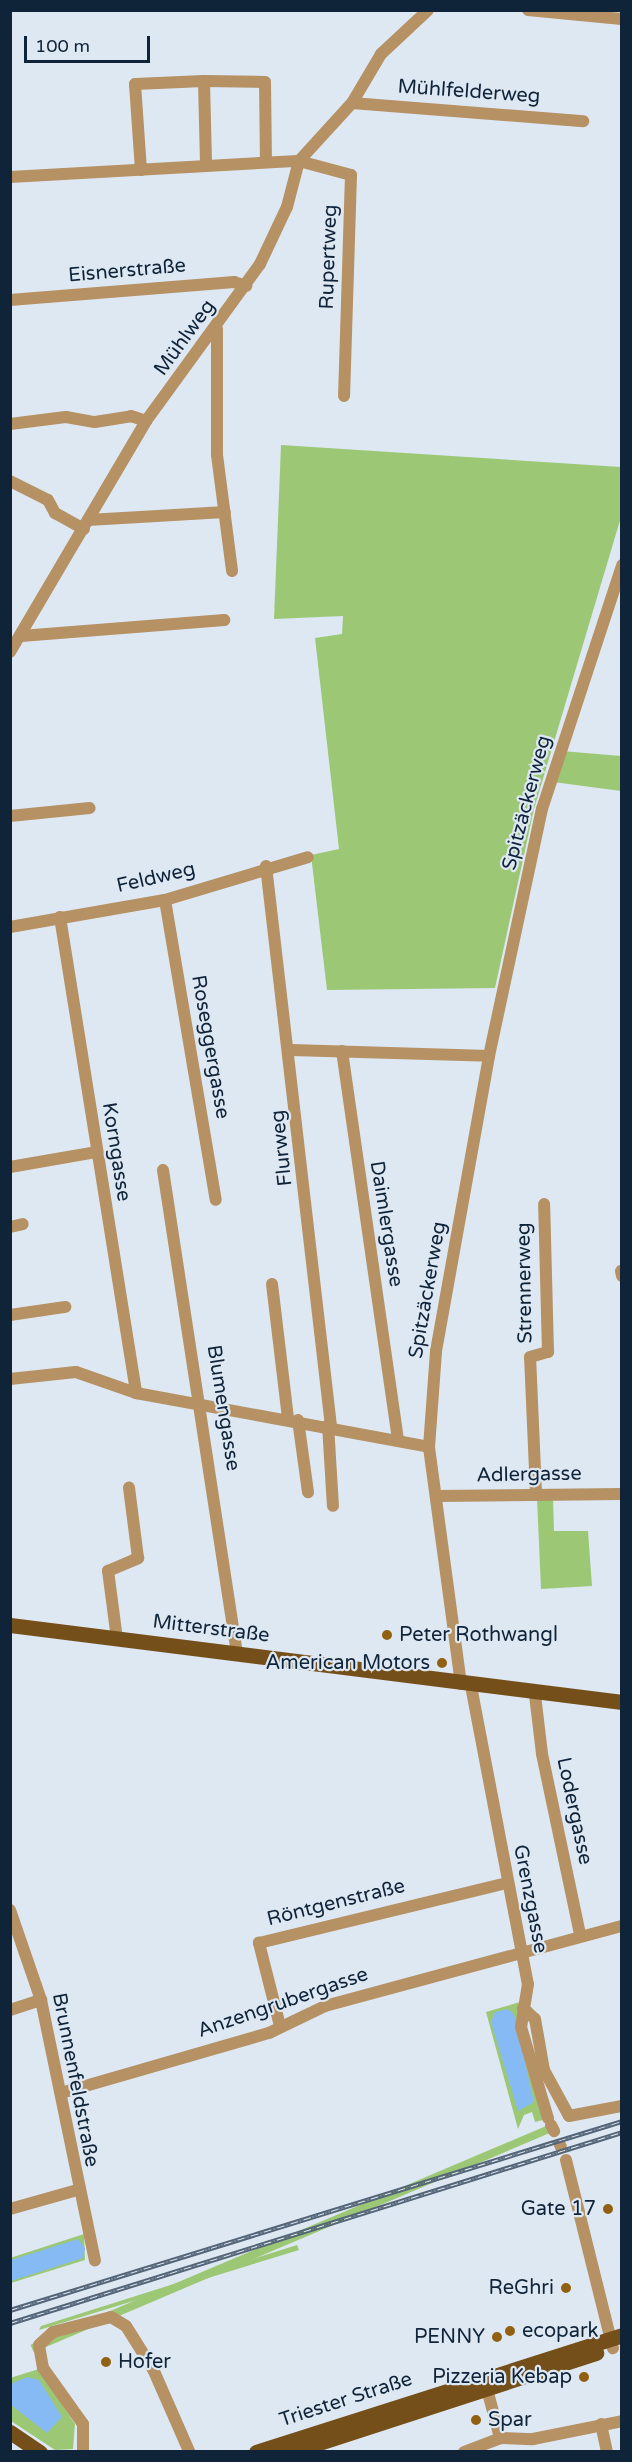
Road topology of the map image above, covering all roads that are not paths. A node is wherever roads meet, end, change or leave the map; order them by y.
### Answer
1 (428, 10) edge
2 (528, 10) edge
3 (621, 19) edge
4 (204, 81) junction
5 (352, 103) junction
6 (583, 121) dead end
7 (266, 161) junction
8 (299, 161) junction
9 (206, 164) junction
10 (141, 170) junction
11 (10, 177) edge
12 (246, 286) junction
13 (10, 300) edge
14 (217, 329) junction
15 (345, 396) dead end
16 (146, 421) junction
17 (10, 424) edge
18 (10, 481) edge
19 (225, 512) junction
20 (86, 525) junction
21 (621, 565) edge
22 (232, 571) dead end
23 (224, 620) dead end
24 (21, 636) junction
25 (10, 652) edge
26 (90, 808) dead end
27 (10, 816) edge
28 (308, 857) dead end
29 (266, 866) junction
30 (165, 900) junction
31 (60, 917) junction
32 (10, 927) edge
33 (291, 1050) junction
34 (342, 1051) junction
35 (489, 1056) junction
36 (96, 1152) junction
37 (10, 1167) edge
38 (163, 1170) dead end
39 (216, 1200) dead end
40 (544, 1204) dead end
41 (621, 1271) edge
42 (621, 1276) edge
43 (272, 1284) dead end
44 (64, 1307) dead end
45 (10, 1316) edge
46 (10, 1379) edge
47 (136, 1393) junction
48 (203, 1403) junction
49 (293, 1419) junction
50 (329, 1425) junction
51 (398, 1439) junction
52 (429, 1447) junction
53 (129, 1488) dead end
54 (308, 1492) dead end
55 (536, 1493) junction
56 (621, 1494) edge
57 (437, 1496) junction
58 (333, 1506) dead end
59 (10, 1625) edge
60 (117, 1639) junction
61 (237, 1652) junction
62 (466, 1685) junction
63 (536, 1695) junction
64 (621, 1703) edge
65 (507, 1883) junction
66 (10, 1910) edge
67 (621, 1926) edge
68 (14, 1933) edge
69 (580, 1934) junction
70 (519, 1950) junction
71 (41, 2000) junction
72 (523, 2008) junction
73 (10, 2010) edge
74 (280, 2026) junction
75 (61, 2093) junction
76 (621, 2106) edge
77 (551, 2125) dead end
78 (566, 2160) dead end
79 (77, 2190) junction
80 (10, 2209) edge
81 (94, 2260) dead end
82 (616, 2342) edge
83 (487, 2389) junction
84 (621, 2421) edge
85 (601, 2424) junction
86 (10, 2432) edge
87 (497, 2444) edge
88 (40, 2451) edge
89 (83, 2451) edge
90 (189, 2451) edge
91 (256, 2451) edge
92 (291, 2451) edge
93 (464, 2451) edge
94 (607, 2451) edge

1 - 5 street, Mühlfelderweg
2 - 3 street
4 - 7 street
4 - 9 street
4 - 10 street
5 - 6 street, Mühlfelderweg
5 - 8 street, Mühlfelderweg
7 - 8 street
7 - 9 street
8 - 12 street, Mühlweg
8 - 15 street, Rupertweg
9 - 10 street
10 - 11 street
12 - 13 street, Eisnerstraße
12 - 14 street, Mühlweg
14 - 16 street, Mühlweg
14 - 19 street
16 - 17 street
16 - 20 street, Mühlweg
18 - 20 street
19 - 20 street
19 - 22 street
20 - 24 street, Mühlweg
21 - 35 street, Spitzäckerweg
23 - 24 street
24 - 25 street, Mühlweg
26 - 27 street
28 - 29 street, Feldweg
29 - 30 street, Feldweg
29 - 33 street, Flurweg
30 - 31 street, Feldweg
30 - 39 street, Roseggergasse
31 - 32 street, Feldweg
31 - 36 street, Korngasse
33 - 34 street
33 - 50 street, Flurweg
34 - 35 street
34 - 51 street, Daimlergasse
35 - 52 street, Spitzäckerweg
36 - 37 street
36 - 47 street, Korngasse
38 - 48 street, Blumengasse
40 - 55 street, Strennerweg
41 - 42 street
43 - 49 street
44 - 45 street
46 - 47 street
47 - 48 street
48 - 49 street
48 - 61 street, Blumengasse
49 - 50 street
49 - 54 street
50 - 51 street
50 - 58 street, Flurweg
51 - 52 street
52 - 57 street, Spitzäckerweg
53 - 60 street
55 - 56 street, Adlergasse
55 - 57 street, Adlergasse
57 - 62 street, Grenzgasse
59 - 60 main road, Mitterstraße
60 - 61 main road, Mitterstraße
61 - 62 main road, Mitterstraße
62 - 63 main road, Mitterstraße
62 - 65 street, Grenzgasse
63 - 64 main road, Mitterstraße
63 - 69 street, Lodergasse
65 - 70 street, Grenzgasse
65 - 74 street, Röntgenstraße
66 - 68 street, Brunnenfeldstraße
67 - 69 street, Anzengrubergasse
68 - 71 street, Brunnenfeldstraße
69 - 70 street, Anzengrubergasse
70 - 72 street, Grenzgasse
70 - 74 street, Anzengrubergasse
71 - 73 street
71 - 75 street, Brunnenfeldstraße
72 - 76 street
72 - 77 street, Grenzgasse
74 - 75 street, Anzengrubergasse
75 - 79 street, Brunnenfeldstraße
78 - 82 street
79 - 80 street
79 - 81 street, Brunnenfeldstraße
82 - 83 main road, Triester Straße
82 - 91 main road, Triester Straße
83 - 87 street
83 - 92 main road, Triester Straße
84 - 85 street
85 - 87 street
85 - 94 street
86 - 88 main road
87 - 93 street
89 - 90 street

